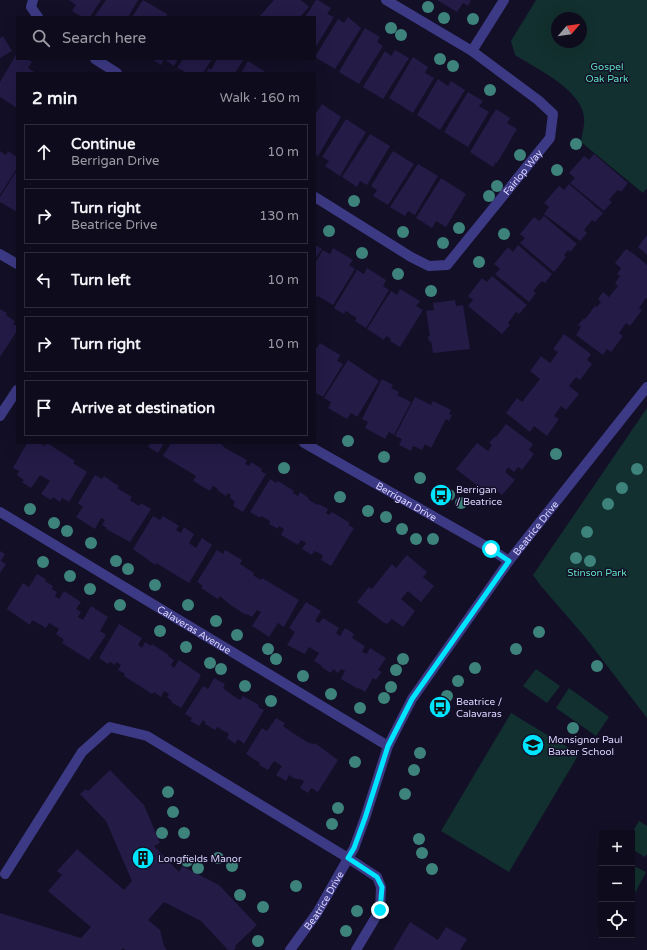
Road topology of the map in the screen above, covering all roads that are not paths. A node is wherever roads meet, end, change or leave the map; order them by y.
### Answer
1 (33, 0) edge
2 (386, 0) edge
3 (504, 0) edge
4 (37, 16) edge
5 (472, 51) junction
6 (97, 60) edge
7 (115, 72) edge
8 (316, 198) edge
9 (0, 254) edge
10 (16, 263) edge
11 (647, 387) edge
12 (16, 392) edge
13 (0, 416) edge
14 (306, 444) edge
15 (0, 512) edge
16 (509, 561) junction
17 (388, 746) junction
18 (348, 858) junction
19 (5, 874) dead end
20 (290, 950) edge
21 (356, 950) edge

1 - 4 street
2 - 5 street, Fairlop Way
3 - 5 street
5 - 8 street, Fairlop Way
6 - 7 street
9 - 10 street
11 - 16 street, Beatrice Drive
12 - 13 street
14 - 16 street, Berrigan Drive
15 - 17 street, Calaveras Avenue
16 - 17 street, Beatrice Drive
17 - 18 street, Beatrice Drive
18 - 19 street
18 - 20 street, Beatrice Drive
18 - 21 street

